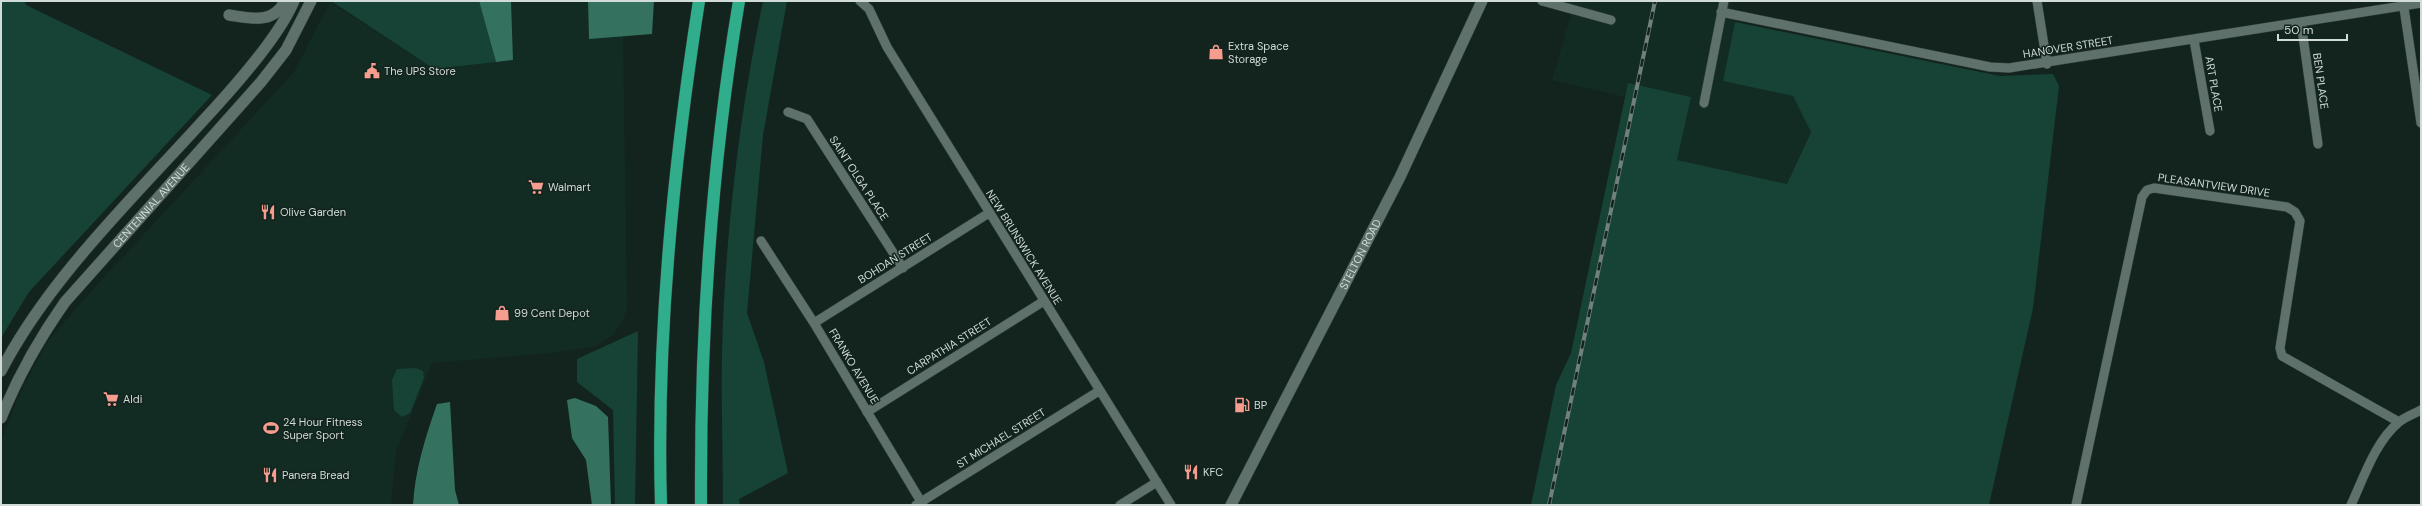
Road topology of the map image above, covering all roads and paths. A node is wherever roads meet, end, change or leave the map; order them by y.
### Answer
1 (285, 1) edge
2 (294, 1) edge
3 (311, 1) edge
4 (699, 1) edge
5 (739, 1) edge
6 (860, 1) edge
7 (1482, 1) edge
8 (1542, 1) edge
9 (1724, 1) edge
10 (2037, 1) edge
11 (2404, 3) edge
12 (2421, 3) edge
13 (1721, 12) junction
14 (229, 15) dead end
15 (1610, 20) dead end
16 (2301, 22) junction
17 (2194, 40) junction
18 (2048, 64) junction
19 (1704, 103) dead end
20 (788, 112) dead end
21 (2421, 123) edge
22 (2210, 132) dead end
23 (2318, 144) dead end
24 (989, 213) junction
25 (761, 241) dead end
26 (902, 268) junction
27 (1044, 301) junction
28 (814, 323) junction
29 (1, 371) edge
30 (1099, 391) junction
31 (2421, 410) edge
32 (867, 412) junction
33 (1, 418) edge
34 (2400, 422) junction
35 (1157, 482) junction
36 (660, 484) junction
37 (920, 504) edge
38 (654, 505) edge
39 (661, 505) edge
40 (701, 505) edge
41 (1120, 505) edge
42 (1171, 505) edge
43 (1231, 505) edge
44 (2076, 505) edge
45 (2351, 505) edge

1 - 14 main road
2 - 29 main road, CENTENNIAL AVENUE
3 - 33 main road, CENTENNIAL AVENUE
4 - 36 highway
5 - 40 highway
6 - 24 street, NEW BRUNSWICK AVENUE
7 - 43 main road, STELTON ROAD
8 - 15 street
9 - 13 street
10 - 18 street
11 - 12 street, HANOVER STREET
11 - 16 street, HANOVER STREET
11 - 21 street
13 - 18 street, HANOVER STREET
13 - 19 street
16 - 17 street, HANOVER STREET
16 - 23 street, BEN PLACE
17 - 18 street, HANOVER STREET
17 - 22 street, ART PLACE
20 - 26 street, SAINT OLGA PLACE
24 - 26 street, BOHDAN STREET
24 - 27 street, NEW BRUNSWICK AVENUE
25 - 28 street, FRANKO AVENUE
26 - 28 street, BOHDAN STREET
27 - 30 street, NEW BRUNSWICK AVENUE
27 - 32 street, CARPATHIA STREET
28 - 32 street, FRANKO AVENUE
30 - 35 street, NEW BRUNSWICK AVENUE
30 - 37 street, ST MICHAEL STREET
31 - 34 street
32 - 37 street, FRANKO AVENUE
34 - 44 street, PLEASANTVIEW DRIVE
34 - 45 street
35 - 41 street
35 - 42 street, NEW BRUNSWICK AVENUE
36 - 38 highway
36 - 39 highway

